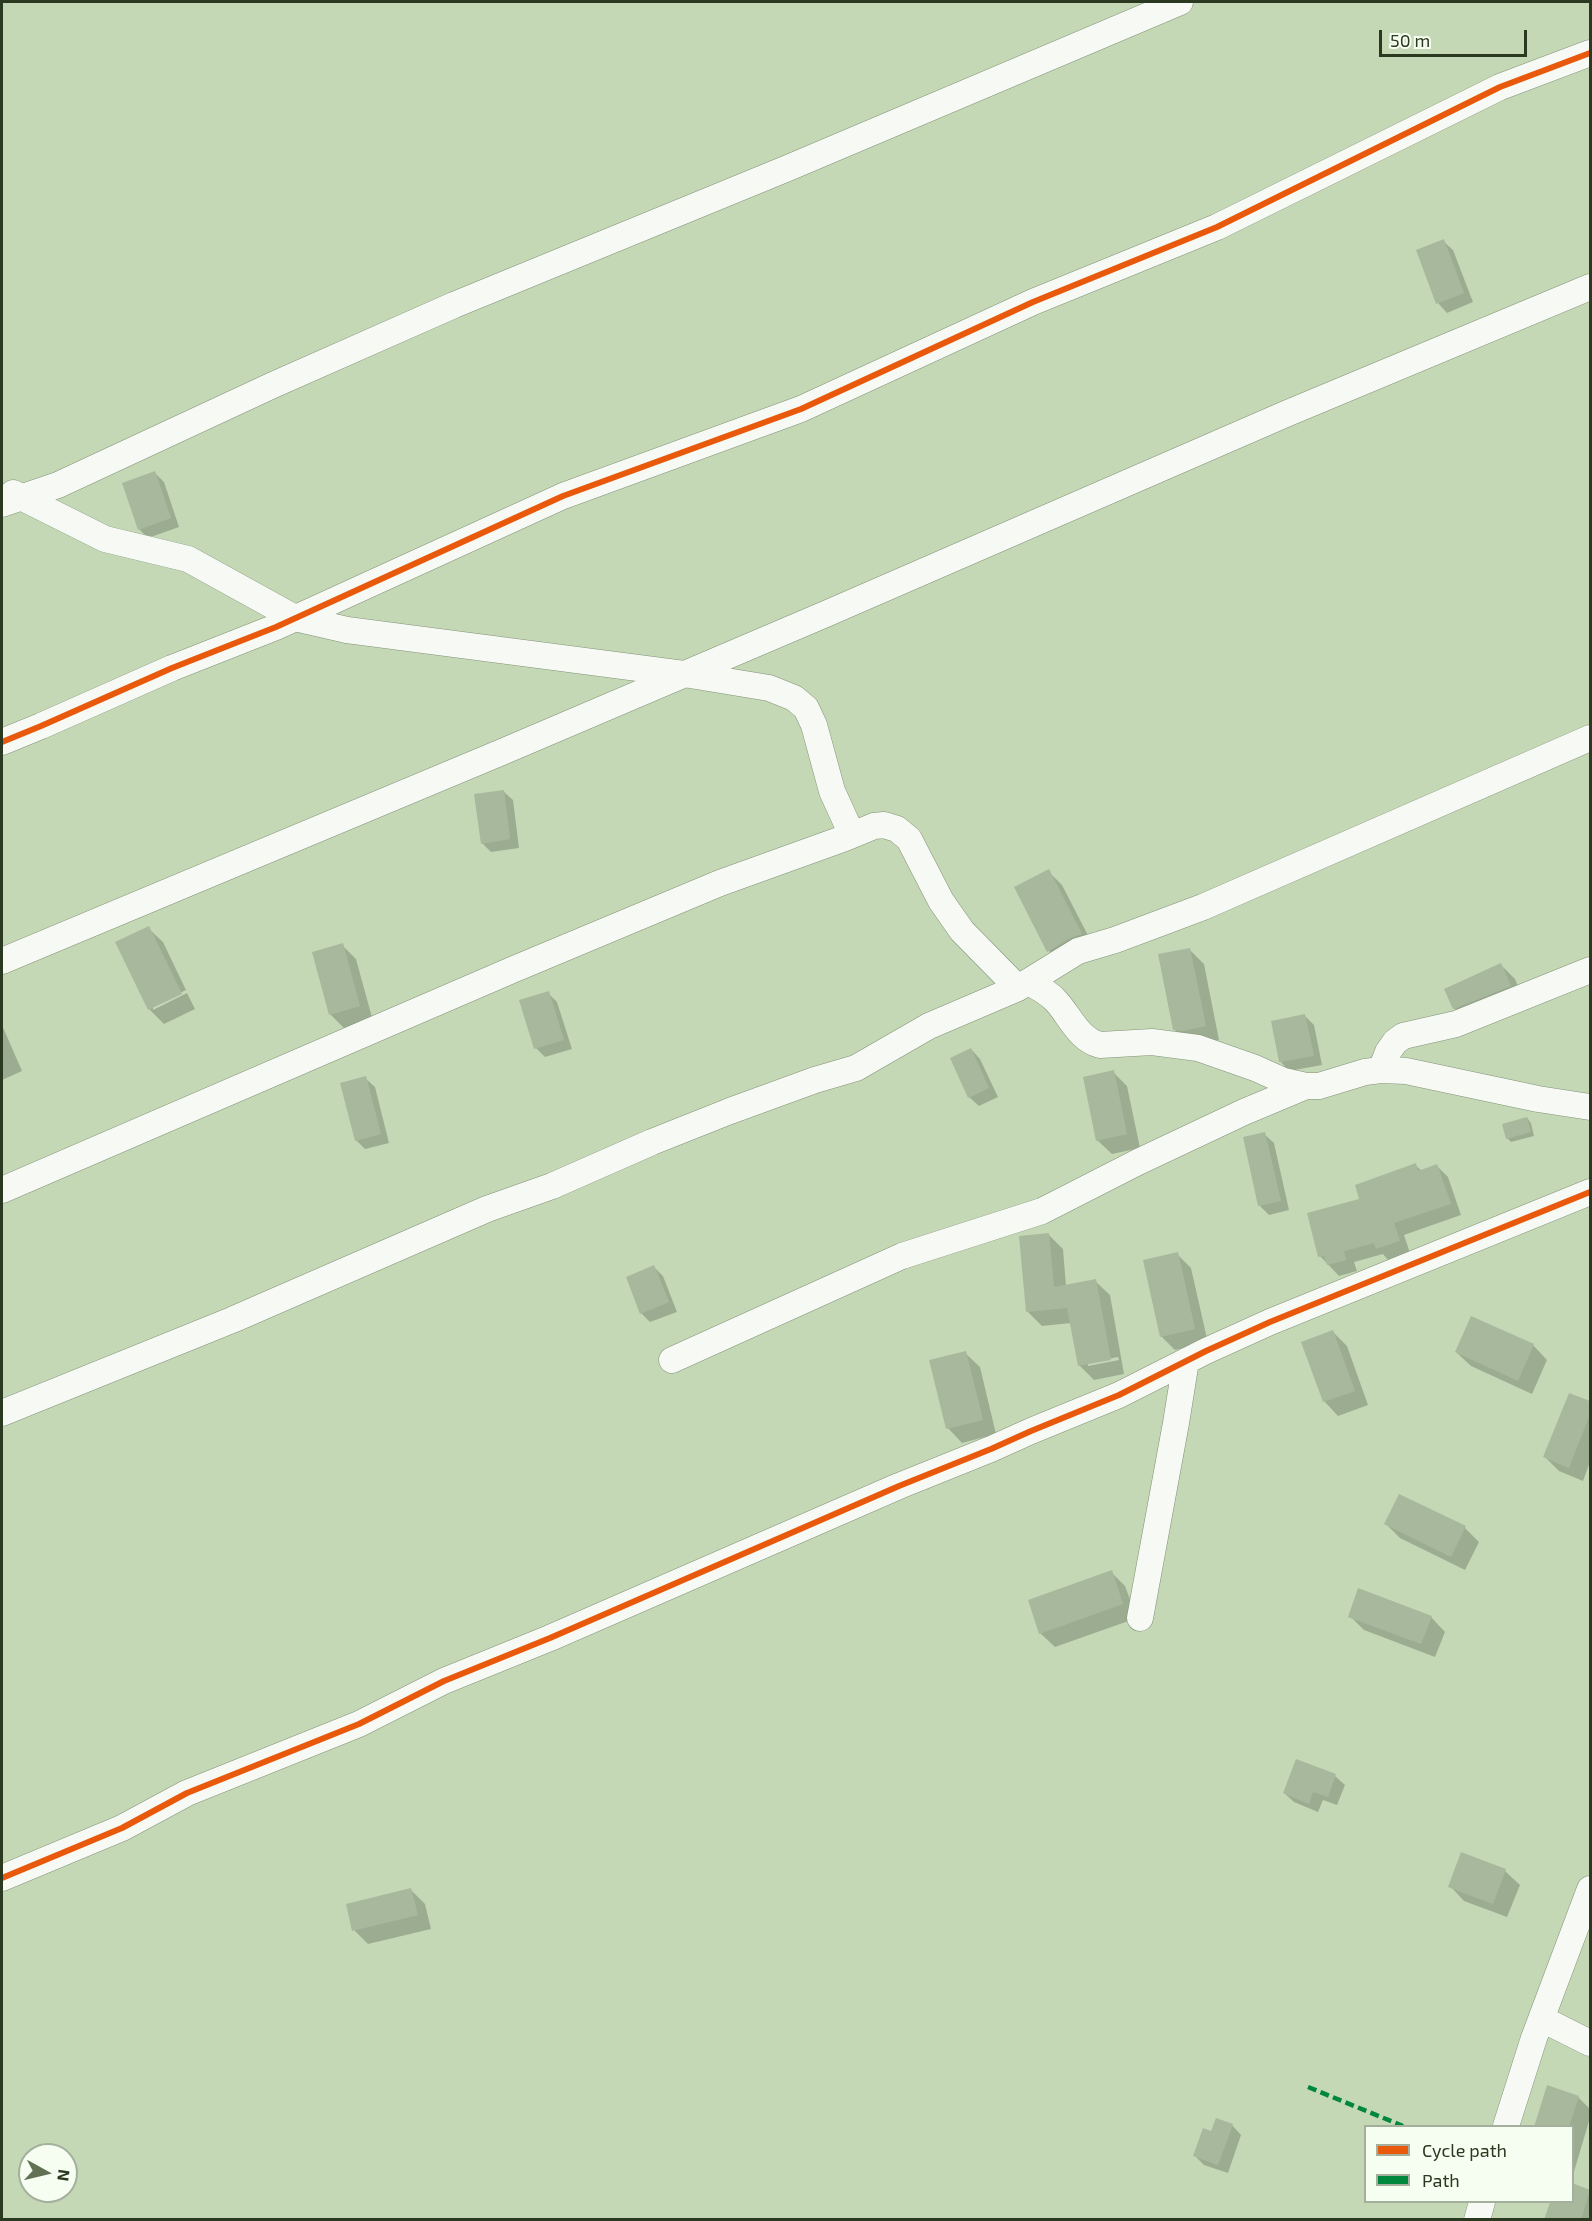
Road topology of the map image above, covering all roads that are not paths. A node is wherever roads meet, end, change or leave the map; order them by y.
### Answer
1 (1180, 2) edge
2 (1590, 53) edge
3 (1590, 287) edge
4 (8, 496) edge
5 (295, 618) junction
6 (684, 674) junction
7 (1590, 738) edge
8 (2, 742) edge
9 (852, 835) junction
10 (2, 961) edge
11 (1590, 970) edge
12 (1023, 985) junction
13 (1381, 1070) junction
14 (1306, 1086) junction
15 (1590, 1107) edge
16 (2, 1190) edge
17 (1590, 1192) edge
18 (672, 1360) dead end
19 (1186, 1361) junction
20 (2, 1413) edge
21 (1140, 1618) dead end
22 (2, 1878) edge
23 (1590, 1889) edge
24 (1542, 2019) junction
25 (1590, 2043) edge
26 (1507, 2125) edge
27 (1482, 2203) edge
28 (1476, 2220) edge

1 - 4 street
2 - 5 street
3 - 6 street
4 - 5 street
5 - 6 street
5 - 8 street
6 - 9 street
6 - 10 street
7 - 12 street
9 - 12 street
9 - 16 street
11 - 13 street
12 - 14 street
12 - 20 street
13 - 14 street
13 - 15 street
14 - 18 street
17 - 19 street
19 - 21 street
19 - 22 street
23 - 24 street
24 - 25 street
24 - 26 street
27 - 28 street

